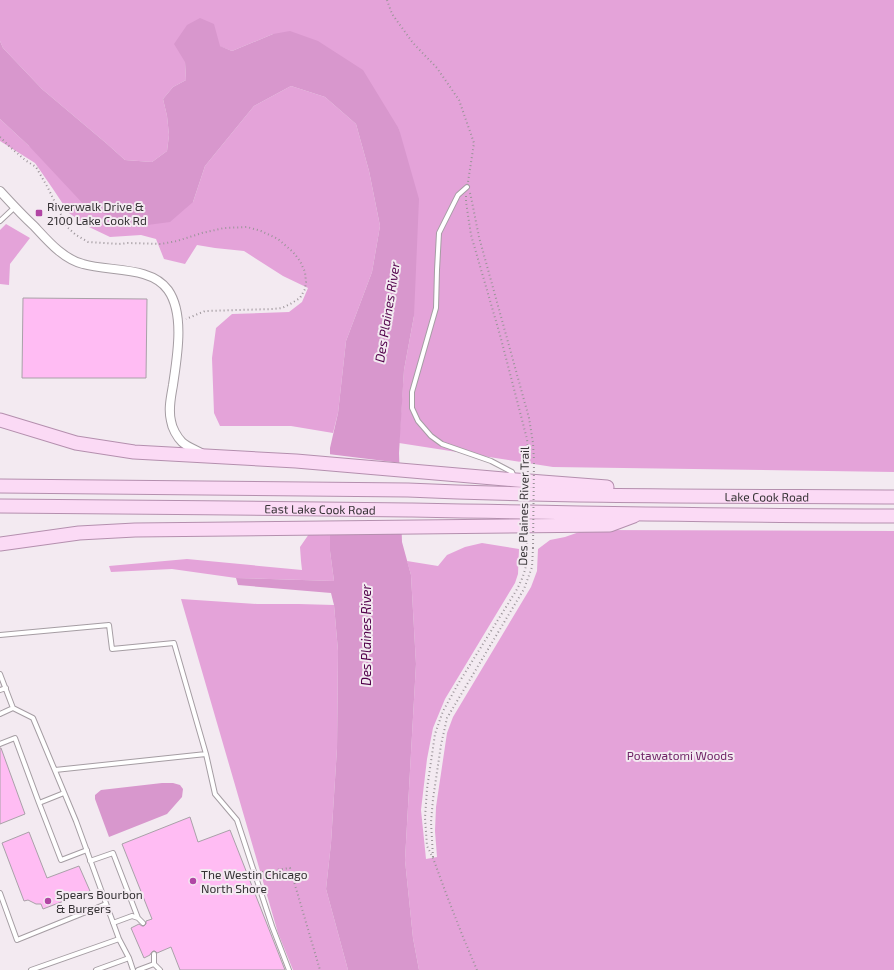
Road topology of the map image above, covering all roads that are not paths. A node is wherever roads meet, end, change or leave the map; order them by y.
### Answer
1 (467, 187) road end
2 (0, 191) edge
3 (15, 207) junction
4 (0, 221) edge
5 (0, 420) edge
6 (209, 457) junction
7 (516, 480) junction
8 (0, 486) edge
9 (639, 496) junction
10 (894, 498) edge
11 (0, 506) edge
12 (640, 514) junction
13 (894, 516) edge
14 (0, 544) edge
15 (0, 635) edge
16 (0, 674) edge
17 (6, 688) junction
18 (0, 690) edge
19 (13, 708) junction
20 (0, 714) edge
21 (0, 744) edge
22 (206, 754) junction
23 (55, 770) junction
24 (64, 793) junction
25 (39, 803) junction
26 (87, 850) junction
27 (90, 861) junction
28 (0, 893) edge
29 (106, 904) junction
30 (138, 918) junction
31 (113, 923) junction
32 (142, 923) dead end
33 (119, 939) junction
34 (154, 954) dead end
35 (129, 958) junction
36 (154, 964) junction
37 (31, 970) edge
38 (96, 970) edge
39 (133, 970) edge
40 (138, 970) edge
41 (160, 970) edge
42 (289, 970) edge

1 - 7 lane
2 - 3 street
3 - 4 lane
3 - 6 street
5 - 6 main road
6 - 7 main road
7 - 9 main road
8 - 9 main road, East Lake Cook Road
9 - 10 main road, Lake Cook Road
11 - 12 main road, East Lake Cook Road
12 - 13 main road, Lake Cook Road
12 - 14 main road
15 - 22 lane
16 - 17 lane
17 - 18 lane
17 - 19 lane
19 - 20 lane
19 - 23 lane
21 - 25 lane
22 - 23 lane
22 - 42 lane
23 - 24 lane
24 - 25 lane
24 - 26 lane
25 - 26 lane
26 - 27 lane
27 - 29 lane
27 - 30 lane
28 - 29 lane
29 - 31 lane
30 - 31 lane
30 - 32 lane
31 - 33 lane
33 - 35 lane
33 - 37 lane
34 - 36 lane
35 - 38 lane
35 - 39 lane
36 - 40 lane
36 - 41 lane

